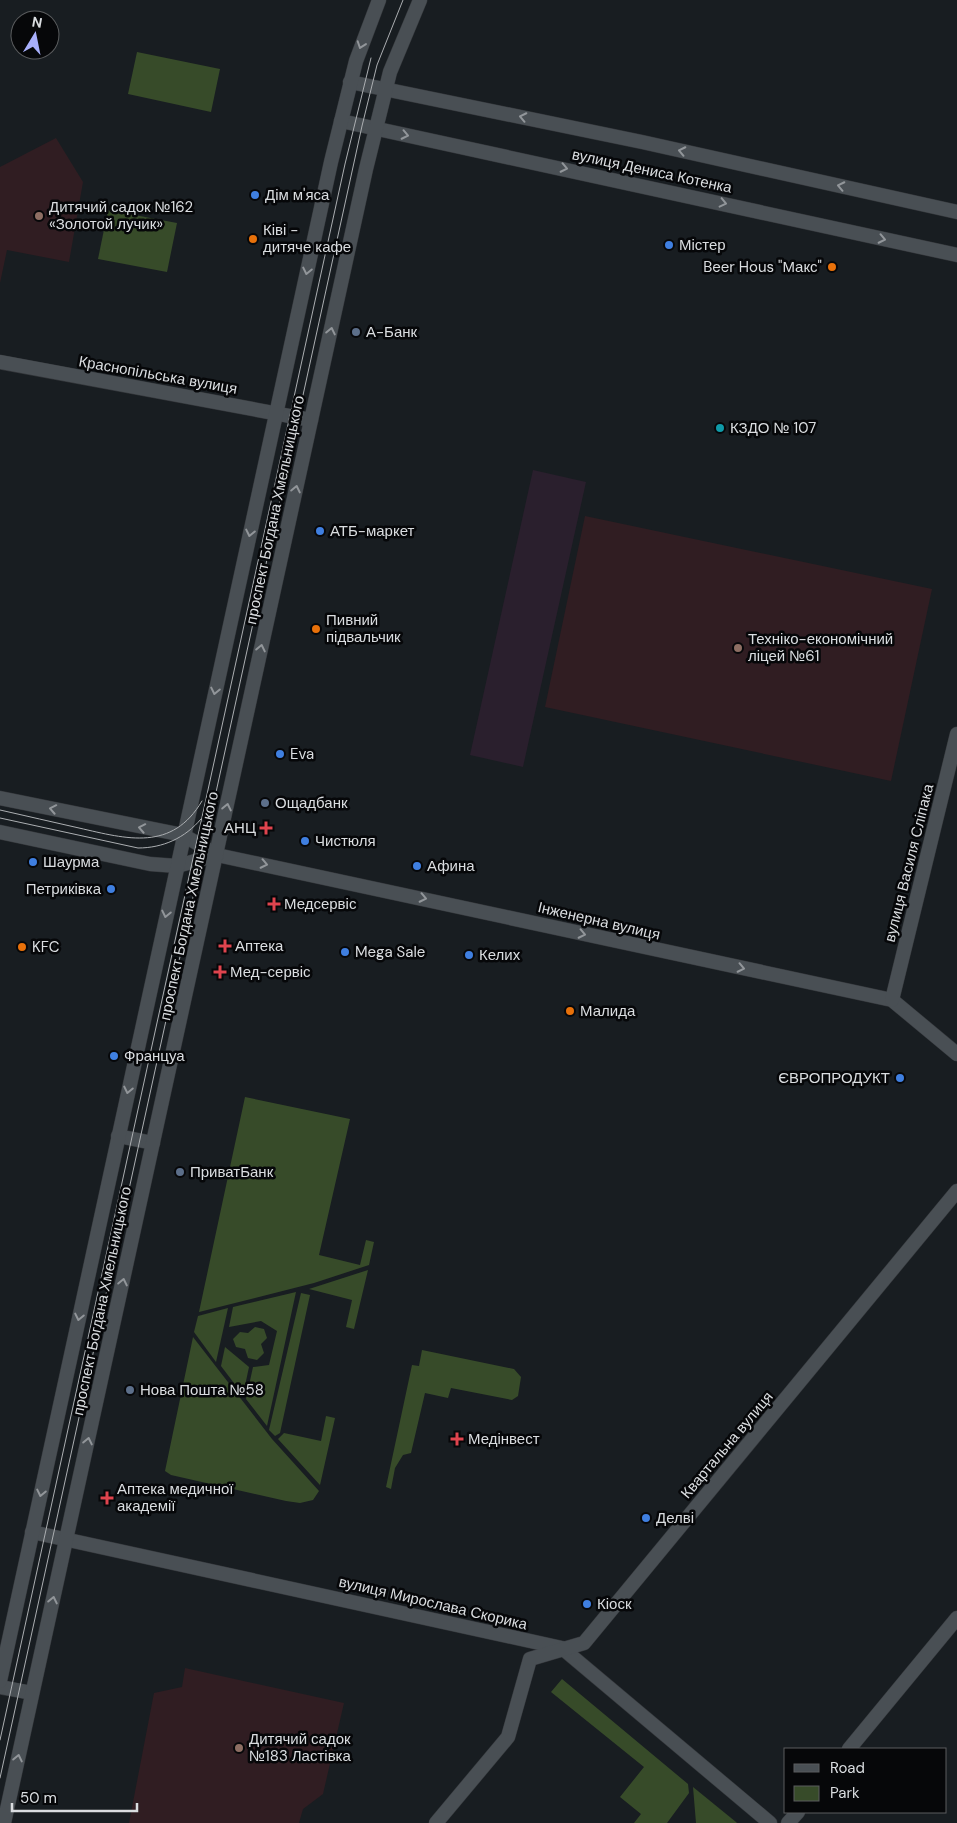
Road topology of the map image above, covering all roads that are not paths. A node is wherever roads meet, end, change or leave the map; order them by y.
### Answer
1 (379, 0) edge
2 (420, 0) edge
3 (350, 82) junction
4 (386, 89) junction
5 (340, 121) junction
6 (376, 128) junction
7 (957, 212) edge
8 (957, 255) edge
9 (0, 362) edge
10 (277, 413) junction
11 (311, 420) junction
12 (957, 734) edge
13 (0, 798) edge
14 (0, 832) edge
15 (184, 835) junction
16 (217, 854) junction
17 (177, 866) junction
18 (892, 1000) junction
19 (957, 1054) edge
20 (118, 1136) junction
21 (154, 1143) junction
22 (957, 1191) edge
23 (32, 1532) junction
24 (66, 1540) junction
25 (957, 1618) edge
26 (562, 1648) junction
27 (0, 1681) edge
28 (0, 1687) edge
29 (32, 1693) junction
30 (850, 1748) edge
31 (797, 1813) edge
32 (4, 1823) edge
33 (436, 1823) edge
34 (770, 1823) edge
35 (788, 1823) edge

1 -> 3 street, проспект Богдана Хмельницького
2 - 4 street, проспект Богдана Хмельницького
3 - 4 street, вулиця Дениса Котенка
3 - 5 street, проспект Богдана Хмельницького
4 - 6 street, проспект Богдана Хмельницького
7 -> 4 street, вулиця Дениса Котенка
5 - 6 street, вулиця Дениса Котенка
5 -> 10 street, проспект Богдана Хмельницького
6 -> 8 street, вулиця Дениса Котенка
11 -> 6 street, проспект Богдана Хмельницького
9 - 10 street, Краснопільська вулиця
10 - 11 street, Краснопільська вулиця
10 -> 15 street, проспект Богдана Хмельницького
16 -> 11 street, проспект Богдана Хмельницького
12 - 18 street, вулиця Василя Сліпака
15 -> 13 street
14 - 17 street
15 - 16 street
15 - 17 street, проспект Богдана Хмельницького
16 - 17 street
16 -> 18 street, Інженерна вулиця
16 - 21 street, проспект Богдана Хмельницького
17 -> 20 street, проспект Богдана Хмельницького
18 - 19 street, Інженерна вулиця
20 - 21 street
20 -> 23 street, проспект Богдана Хмельницького
24 -> 21 street, проспект Богдана Хмельницького
22 - 26 street, Квартальна вулиця
23 - 24 street, вулиця Мирослава Скорика
23 - 27 street, проспект Богдана Хмельницького
24 - 26 street, вулиця Мирослава Скорика
29 -> 24 street, проспект Богдана Хмельницького
25 - 30 street
26 - 33 street, Квартальна вулиця
26 - 34 street, вулиця Мирослава Скорика
28 - 29 street
32 -> 29 street, проспект Богдана Хмельницького
31 - 35 street

